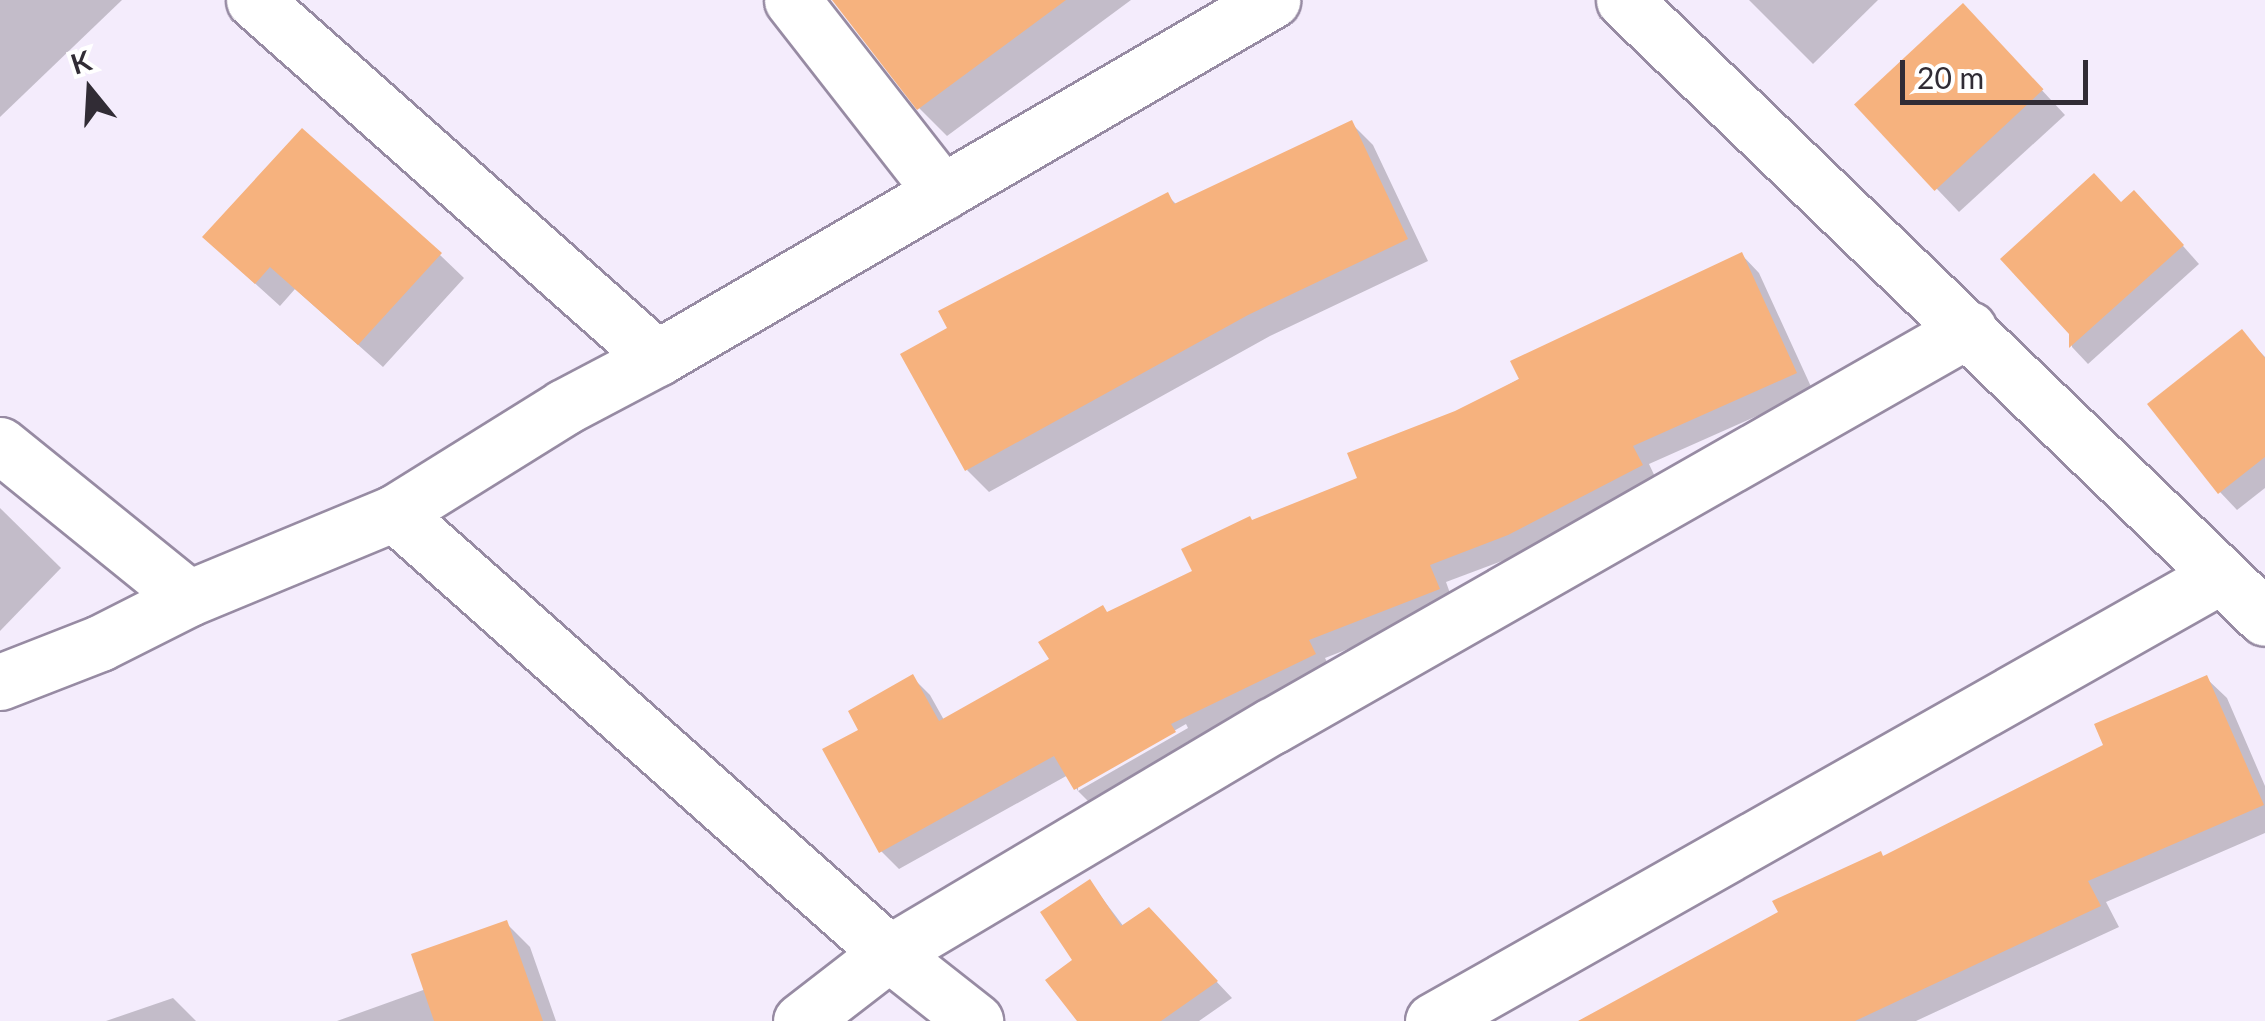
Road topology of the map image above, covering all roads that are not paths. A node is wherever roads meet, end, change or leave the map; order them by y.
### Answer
1 (254, 0) edge
2 (792, 0) edge
3 (1272, 0) edge
4 (1624, 0) edge
5 (942, 192) junction
6 (1970, 329) junction
7 (657, 358) junction
8 (0, 445) edge
9 (394, 513) junction
10 (2220, 576) junction
11 (189, 598) junction
12 (2265, 618) edge
13 (0, 682) edge
14 (889, 953) junction
15 (801, 1021) edge
16 (975, 1021) edge
17 (1433, 1021) edge

1 - 7 street
2 - 5 street
3 - 5 street
4 - 6 street
5 - 7 street
6 - 10 street
6 - 14 street
7 - 9 street
8 - 11 street
9 - 11 street
9 - 14 street
10 - 12 street
10 - 17 street
11 - 13 street
14 - 15 street
14 - 16 street

